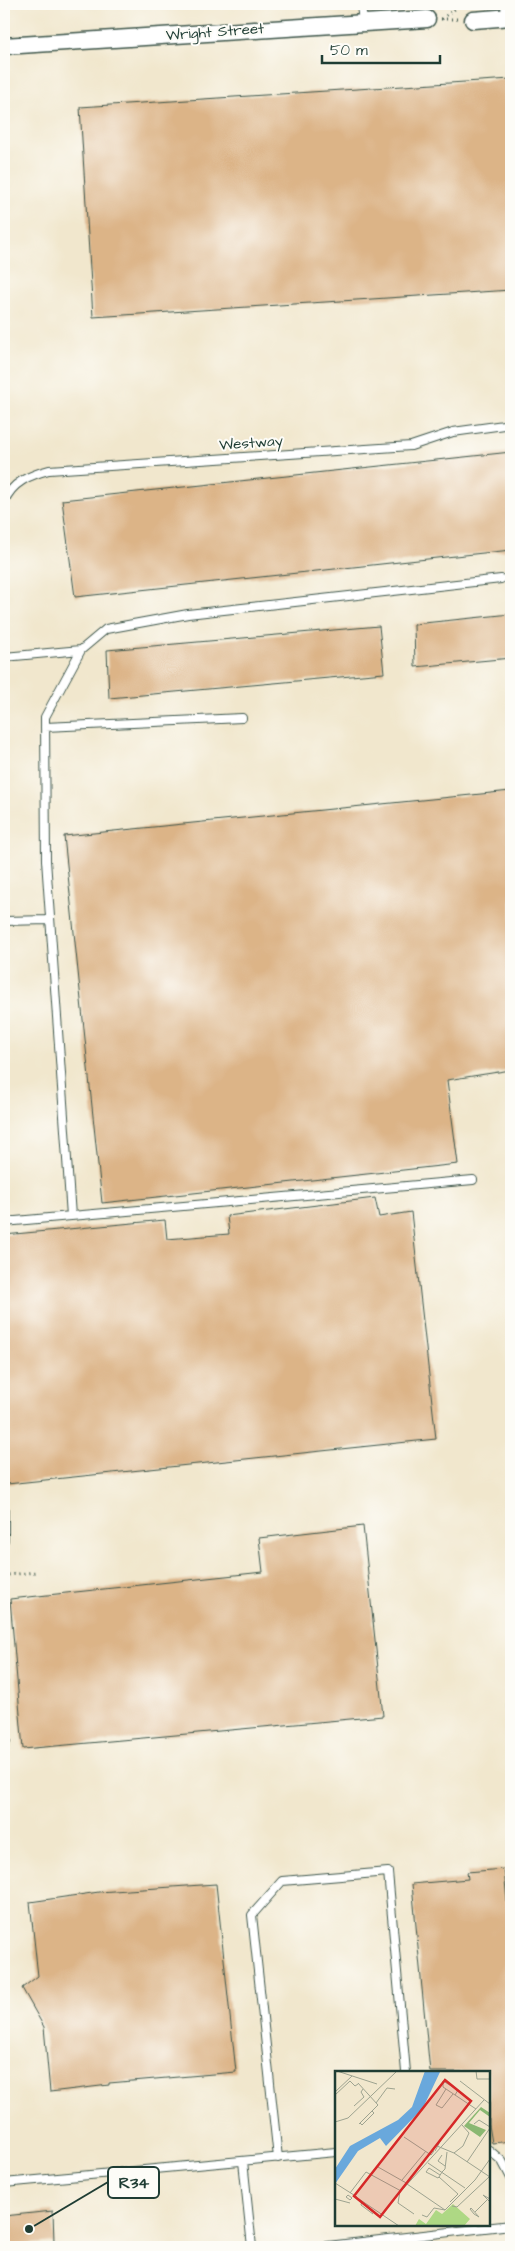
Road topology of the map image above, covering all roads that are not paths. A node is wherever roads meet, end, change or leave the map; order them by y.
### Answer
1 (362, 4) edge
2 (507, 12) edge
3 (434, 19) road end
4 (473, 20) road end
5 (362, 22) junction
6 (10, 46) edge
7 (511, 424) edge
8 (6, 491) edge
9 (4, 502) edge
10 (501, 579) dead end
11 (81, 650) junction
12 (4, 656) edge
13 (242, 718) dead end
14 (45, 728) junction
15 (49, 920) junction
16 (4, 921) edge
17 (473, 1180) dead end
18 (72, 1216) junction
19 (4, 1222) edge
20 (4, 1509) edge
21 (4, 1540) edge
22 (4, 1711) edge
23 (4, 1746) edge
24 (406, 2071) edge
25 (490, 2151) edge
26 (335, 2152) edge
27 (278, 2158) junction
28 (243, 2161) junction
29 (511, 2178) edge
30 (4, 2183) edge
31 (511, 2225) edge
32 (252, 2247) edge
33 (319, 2247) edge

1 - 5 lane
2 - 4 street
3 - 5 street, Wright Street
5 - 6 street, Wright Street
7 - 8 lane, Westway
8 - 9 lane, Westway
10 - 11 lane
11 - 12 lane
11 - 14 lane
13 - 14 lane
14 - 15 lane
15 - 16 lane
15 - 18 lane
17 - 18 lane
18 - 19 lane
20 - 21 lane
22 - 23 lane
24 - 27 lane
25 - 29 lane
26 - 27 lane
27 - 28 lane
28 - 30 lane
28 - 32 lane
31 - 33 lane

